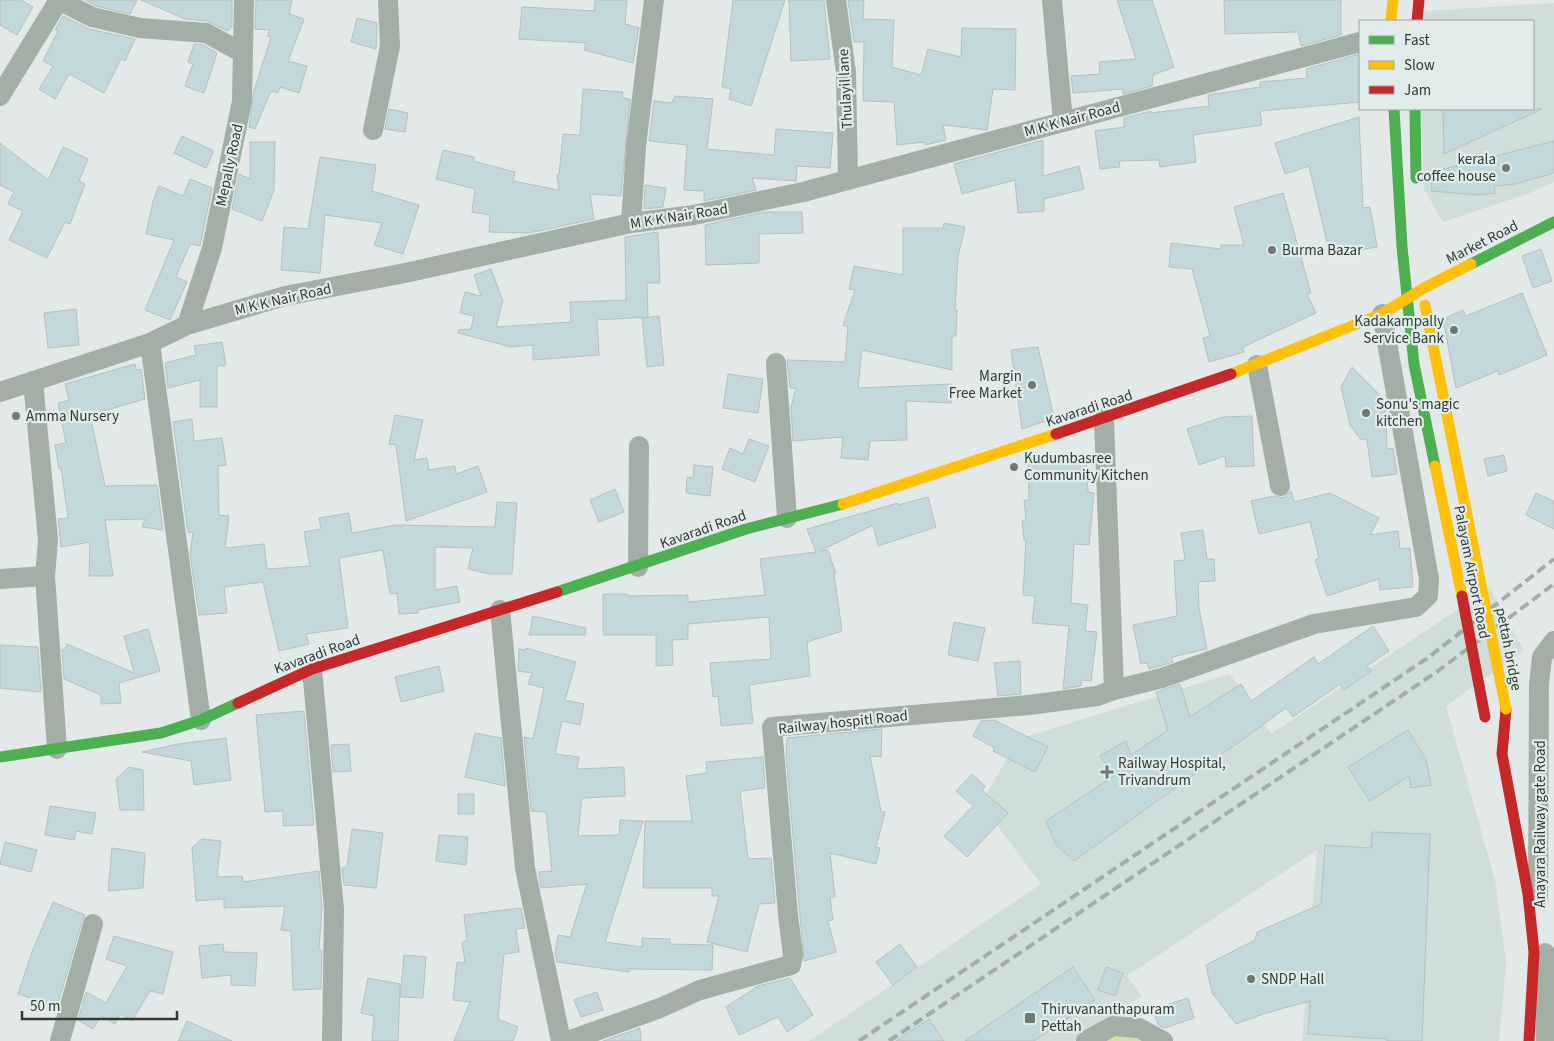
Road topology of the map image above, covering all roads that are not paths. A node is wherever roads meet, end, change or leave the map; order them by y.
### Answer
1 (59, 0) edge
2 (244, 0) edge
3 (388, 0) edge
4 (654, 0) edge
5 (836, 0) edge
6 (1052, 0) edge
7 (1393, 0) edge
8 (1418, 0) edge
9 (1391, 20) edge
10 (1417, 20) edge
11 (1359, 42) edge
12 (243, 53) junction
13 (0, 96) edge
14 (1394, 110) edge
15 (1415, 110) edge
16 (1063, 122) junction
17 (373, 130) dead end
18 (848, 179) junction
19 (1417, 191) dead end
20 (1554, 222) edge
21 (631, 223) junction
22 (1463, 255) dead end
23 (1486, 257) junction
24 (1423, 274) dead end
25 (1464, 281) dead end
26 (1424, 288) junction
27 (1407, 299) junction
28 (1382, 314) junction
29 (187, 325) junction
30 (150, 343) junction
31 (776, 363) dead end
32 (1257, 365) junction
33 (33, 382) junction
34 (0, 392) edge
35 (1104, 419) junction
36 (639, 446) dead end
37 (1280, 486) dead end
38 (787, 518) junction
39 (638, 567) junction
40 (45, 576) junction
41 (0, 578) edge
42 (500, 610) junction
43 (1554, 641) edge
44 (312, 669) junction
45 (1114, 690) junction
46 (201, 720) junction
47 (1485, 721) dead end
48 (57, 749) junction
49 (0, 757) edge
50 (0, 762) edge
51 (93, 924) dead end
52 (1550, 958) edge
53 (60, 1041) edge
54 (332, 1041) edge
55 (561, 1041) edge
56 (568, 1041) edge
57 (1086, 1041) edge
58 (1163, 1041) edge
59 (1529, 1041) edge
60 (1546, 1041) edge

1 - 12 street
1 - 13 street
2 - 12 street, Mepally Road
3 - 17 street
4 - 21 street
5 - 18 street, Thulayil lane
6 - 16 street
7 - 9 main road
8 - 10 main road
11 - 16 street, M K K Nair Road
12 - 29 street, Mepally Road
14 - 27 main road, Palayam Airport Road
15 - 19 main road
16 - 18 street, M K K Nair Road
18 - 21 street, M K K Nair Road
20 - 23 main road, Market Road
21 - 29 street, M K K Nair Road
22 - 23 main road
23 - 25 main road
23 - 26 main road, Market Road
24 - 26 main road
26 - 27 main road, Market Road
26 - 59 main road, pettah bridge, bridge
27 - 28 main road, Kavaradi Road
27 - 47 main road, Palayam Airport Road, bridge
28 - 32 main road, Kavaradi Road
28 - 45 street
29 - 30 street, M K K Nair Road
30 - 33 street, M K K Nair Road
30 - 46 street
31 - 38 street
32 - 35 main road, Kavaradi Road
32 - 37 street
33 - 34 street, M K K Nair Road
33 - 40 street
35 - 38 main road, Kavaradi Road
35 - 45 street
36 - 39 street
38 - 39 main road, Kavaradi Road
39 - 42 main road, Kavaradi Road
40 - 41 street
40 - 48 street
42 - 44 main road, Kavaradi Road
42 - 55 street
43 - 52 street, Anayara Railway gate Road
44 - 46 main road, Kavaradi Road
44 - 54 street
45 - 56 street, Railway hospitl Road
46 - 48 main road, Kavaradi Road
48 - 49 main road, Kavaradi Road
49 - 50 street
51 - 53 street
52 - 60 street, Anayara Railway gate Road
57 - 58 street

